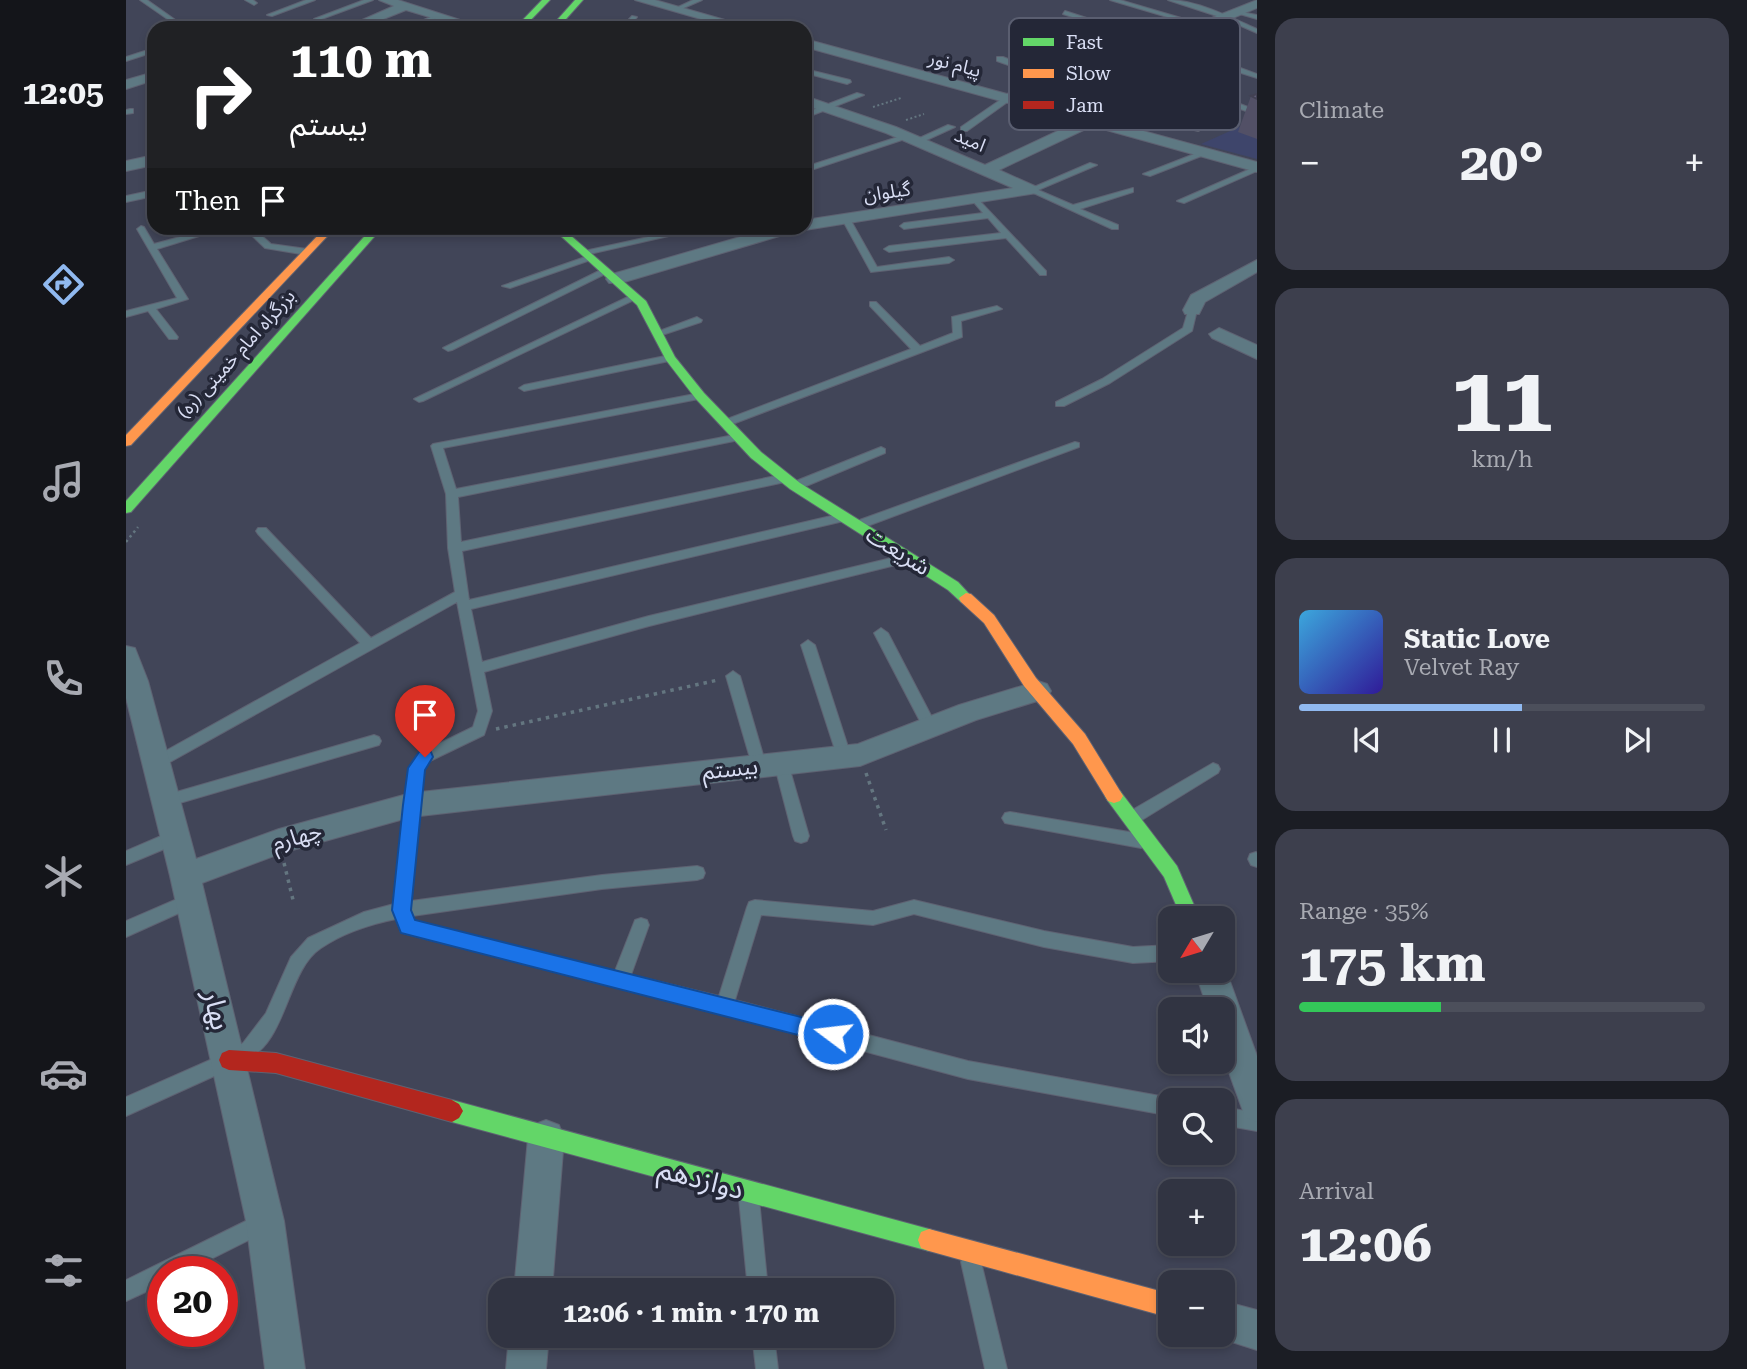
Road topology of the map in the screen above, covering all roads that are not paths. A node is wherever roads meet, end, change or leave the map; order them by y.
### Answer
1 (143, 0) edge
2 (312, 0) edge
3 (370, 0) edge
4 (385, 0) edge
5 (546, 0) edge
6 (579, 0) edge
7 (641, 0) edge
8 (699, 0) edge
9 (1113, 0) edge
10 (1171, 0) edge
11 (1257, 4) edge
12 (406, 6) junction
13 (677, 9) junction
14 (1065, 13) dead end
15 (270, 15) dead end
16 (1232, 15) junction
17 (438, 16) junction
18 (634, 17) dead end
19 (1257, 17) edge
20 (1079, 18) edge
21 (1175, 18) edge
22 (1224, 18) edge
23 (1237, 18) edge
24 (317, 19) dead end
25 (1240, 20) edge
26 (174, 21) edge
27 (368, 21) edge
28 (425, 21) edge
29 (455, 21) edge
30 (526, 21) edge
31 (560, 21) edge
32 (630, 21) edge
33 (721, 21) edge
34 (1257, 31) edge
35 (812, 46) edge
36 (147, 53) edge
37 (126, 58) edge
38 (1000, 59) dead end
39 (1009, 62) edge
40 (1240, 70) edge
41 (126, 71) edge
42 (812, 73) edge
43 (147, 75) edge
44 (1257, 76) edge
45 (147, 78) edge
46 (847, 82) dead end
47 (126, 85) edge
48 (860, 95) dead end
49 (1009, 98) joint
50 (812, 102) edge
51 (1240, 106) edge
52 (826, 107) junction
53 (1249, 109) edge
54 (812, 113) edge
55 (951, 127) dead end
56 (964, 129) dead end
57 (1073, 130) edge
58 (1124, 130) edge
59 (912, 139) junction
60 (1205, 153) junction
61 (147, 162) edge
62 (1093, 165) dead end
63 (126, 166) edge
64 (812, 168) edge
65 (1257, 168) edge
66 (987, 170) junction
67 (1147, 174) dead end
68 (1031, 190) junction
69 (1130, 190) dead end
70 (147, 194) edge
71 (126, 199) edge
72 (976, 200) junction
73 (1181, 201) dead end
74 (1073, 208) junction
75 (989, 215) junction
76 (846, 219) junction
77 (812, 224) edge
78 (904, 226) dead end
79 (1115, 227) dead end
80 (141, 229) dead end
81 (196, 235) edge
82 (256, 235) edge
83 (323, 235) edge
84 (371, 235) edge
85 (565, 235) edge
86 (671, 235) edge
87 (761, 235) edge
88 (1007, 235) junction
89 (153, 247) junction
90 (889, 250) dead end
91 (307, 252) junction
92 (588, 255) junction
93 (948, 260) dead end
94 (1257, 265) edge
95 (1043, 273) dead end
96 (610, 275) junction
97 (507, 286) dead end
98 (635, 297) junction
99 (873, 304) dead end
100 (150, 307) junction
101 (997, 309) dead end
102 (1192, 310) joint
103 (126, 314) edge
104 (697, 320) dead end
105 (659, 333) junction
106 (1219, 334) dead end
107 (173, 337) dead end
108 (448, 348) dead end
109 (918, 351) junction
110 (1257, 353) edge
111 (670, 358) junction
112 (524, 388) dead end
113 (700, 396) junction
114 (419, 399) dead end
115 (1060, 404) dead end
116 (726, 423) junction
117 (738, 437) junction
118 (126, 442) edge
119 (1075, 445) dead end
120 (881, 451) dead end
121 (790, 482) junction
122 (452, 494) junction
123 (126, 509) edge
124 (852, 521) junction
125 (262, 531) dead end
126 (454, 548) junction
127 (908, 558) junction
128 (463, 600) junction
129 (881, 633) dead end
130 (370, 645) junction
131 (808, 645) dead end
132 (126, 655) edge
133 (476, 668) junction
134 (733, 676) road end
135 (1038, 691) junction
136 (930, 727) junction
137 (374, 741) dead end
138 (852, 755) junction
139 (156, 763) junction
140 (770, 764) junction
141 (1213, 769) dead end
142 (166, 801) junction
143 (411, 805) junction
144 (1010, 818) dead end
145 (1130, 818) junction
146 (801, 836) dead end
147 (175, 837) junction
148 (1149, 843) junction
149 (126, 858) edge
150 (697, 873) dead end
151 (188, 888) junction
152 (1185, 906) edge
153 (405, 918) junction
154 (641, 925) dead end
155 (126, 929) edge
156 (1158, 954) edge
157 (620, 980) junction
158 (1215, 984) edge
159 (725, 1006) junction
160 (229, 1060) junction
161 (1158, 1105) edge
162 (1257, 1105) edge
163 (126, 1107) edge
164 (1235, 1118) edge
165 (1257, 1122) edge
166 (546, 1138) junction
167 (748, 1191) junction
168 (265, 1221) junction
169 (968, 1251) junction
170 (534, 1278) edge
171 (757, 1278) edge
172 (126, 1291) edge
173 (1158, 1302) edge
174 (1235, 1324) edge
175 (1257, 1330) edge
176 (528, 1348) edge
177 (765, 1348) edge
178 (285, 1369) edge
179 (526, 1369) edge
180 (767, 1369) edge
181 (996, 1369) edge

1 - 26 lane
2 - 15 lane
3 - 24 lane
4 - 12 street
5 - 30 main road
6 - 31 main road
7 - 13 street
8 - 13 lane
9 - 21 lane
10 - 16 lane
11 - 16 street
12 - 17 street
12 - 27 street
13 - 33 street
14 - 20 lane
16 - 19 lane
16 - 22 street
16 - 23 lane
17 - 28 lane
17 - 29 street
18 - 32 lane
25 - 34 lane
35 - 49 street, پیام نور
36 - 37 lane
38 - 39 lane
40 - 44 lane
41 - 43 street
42 - 46 lane
45 - 47 street
48 - 52 lane
49 - 56 lane
50 - 52 street, امید
51 - 53 lane
52 - 54 lane
52 - 59 street, امید
55 - 59 lane
57 - 66 street
58 - 60 street, پیام نور
59 - 64 lane
59 - 66 street, امید
60 - 65 street, پیام نور
60 - 67 lane
61 - 63 street
62 - 68 lane
65 - 73 lane
66 - 68 street, امید
68 - 72 street, گیلوان
68 - 74 lane, امید
69 - 74 lane
70 - 71 lane
72 - 75 lane
72 - 76 street, گیلوان
74 - 79 lane, امید
75 - 78 lane
75 - 88 lane
76 - 77 street, گیلوان
76 - 93 lane
80 - 89 lane
81 - 89 lane
82 - 91 lane
83 - 91 main road, بزرگراه امام خمینی (ره)
84 - 123 main road, بزرگراه امام خمینی (ره)
85 - 92 main road, شریعت
86 - 92 lane
87 - 96 street
88 - 90 lane
88 - 95 lane
89 - 100 lane
91 - 118 main road, بزرگراه امام خمینی (ره)
92 - 96 main road, شریعت
92 - 97 lane
94 - 102 street
96 - 98 main road, شریعت
96 - 108 lane
98 - 105 main road, شریعت
98 - 114 lane
99 - 109 lane
100 - 103 lane
100 - 107 lane
101 - 109 lane
102 - 115 lane
104 - 105 lane
105 - 111 main road, شریعت
106 - 110 street
109 - 116 lane
111 - 112 lane
111 - 113 main road, شریعت
113 - 116 main road, شریعت
113 - 122 lane
116 - 117 main road, شریعت
117 - 121 main road, شریعت
117 - 122 lane
119 - 124 lane
120 - 121 lane
121 - 124 main road, شریعت
121 - 126 lane
122 - 126 lane
124 - 127 main road, شریعت
124 - 128 lane
125 - 130 lane
126 - 128 lane
127 - 133 lane
127 - 135 main road, شریعت
128 - 130 lane
128 - 133 lane
129 - 136 lane
130 - 139 lane
131 - 138 lane
132 - 139 street, بهار
133 - 143 lane
134 - 140 lane
135 - 136 street, بیستم
135 - 145 main road, شریعت
136 - 138 street, بیستم
137 - 142 lane
138 - 140 street, بیستم
139 - 142 street, بهار
140 - 143 street, بیستم
140 - 146 lane
141 - 145 lane
142 - 147 street, بهار
143 - 151 street, چهارم
143 - 153 lane
144 - 148 lane
145 - 148 main road, شریعت
147 - 149 lane
147 - 151 street, بهار
148 - 152 main road, شریعت
150 - 153 lane
151 - 155 lane
151 - 160 street, بهار
153 - 157 lane
153 - 160 lane
154 - 157 lane
156 - 159 lane
157 - 159 lane
158 - 162 street
159 - 161 lane
160 - 163 lane
160 - 166 main road, دوازدهم
160 - 168 street, بهار
164 - 165 lane
166 - 167 main road, دوازدهم
166 - 170 street
167 - 169 main road, دوازدهم
167 - 171 lane
168 - 172 lane
168 - 178 street, بهار
169 - 173 main road, دوازدهم
169 - 181 lane
174 - 175 street
176 - 179 street
177 - 180 lane

